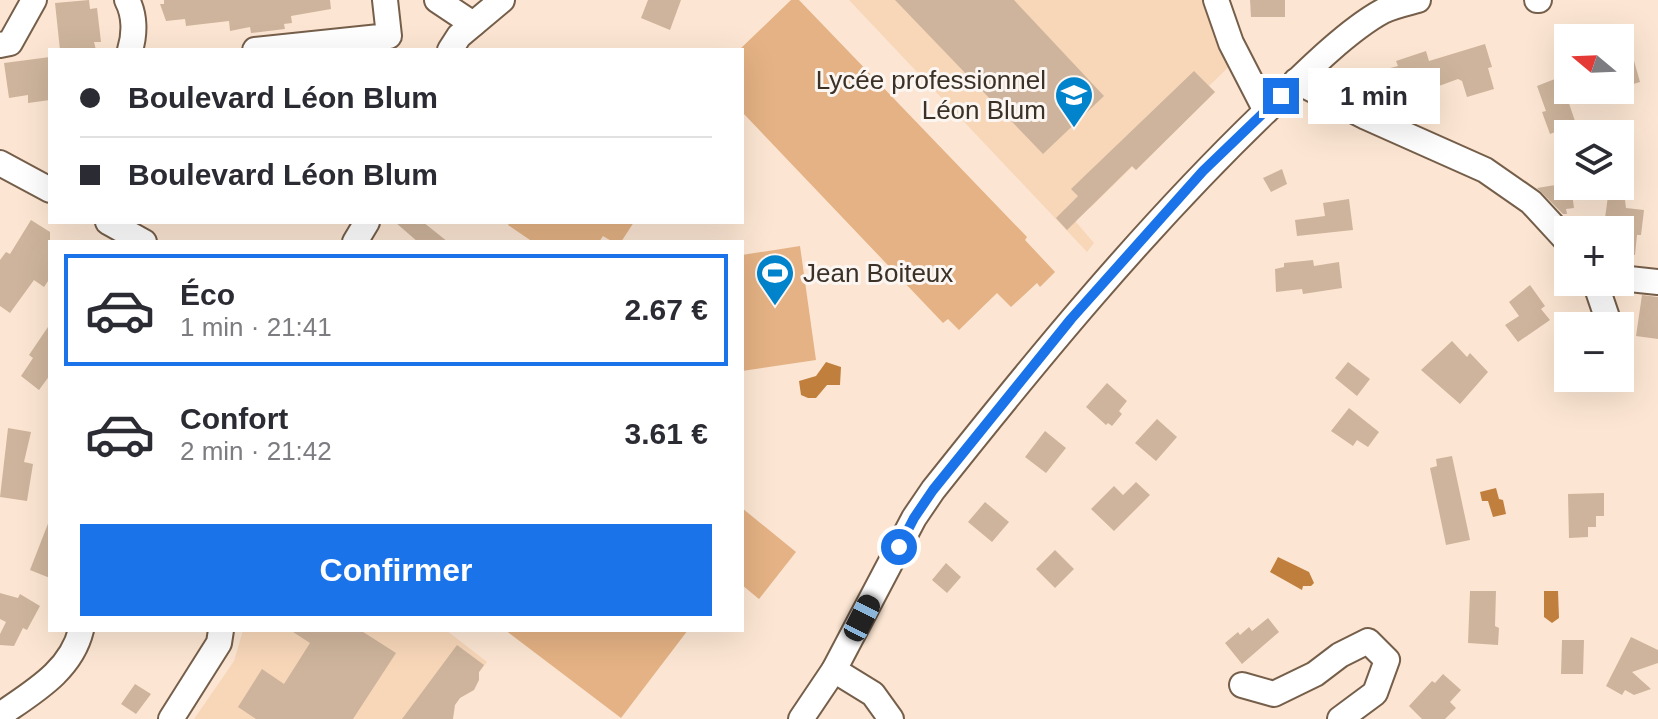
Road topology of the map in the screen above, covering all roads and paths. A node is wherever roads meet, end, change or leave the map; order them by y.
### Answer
1 (34, 0) edge
2 (127, 0) edge
3 (385, 0) edge
4 (437, 0) edge
5 (502, 0) edge
6 (1216, 0) edge
7 (1418, 0) edge
8 (473, 24) junction
9 (0, 45) edge
10 (131, 48) edge
11 (274, 48) edge
12 (451, 48) edge
13 (1296, 81) junction
14 (1266, 111) junction
15 (0, 163) edge
16 (48, 189) edge
17 (117, 224) edge
18 (1554, 227) edge
19 (141, 240) edge
20 (1634, 279) edge
21 (1658, 282) edge
22 (80, 632) edge
23 (221, 632) edge
24 (834, 670) junction
25 (1242, 685) dead end
26 (0, 715) edge
27 (171, 719) edge
28 (801, 719) edge
29 (891, 719) edge
30 (1340, 719) edge

1 - 9 street
2 - 10 street
3 - 11 street
4 - 8 street
5 - 8 street
6 - 14 street
7 - 13 street
8 - 12 street
13 - 14 street
13 - 18 street
14 - 24 street
15 - 16 street
17 - 19 street
20 - 21 street
22 - 26 street
23 - 27 street
24 - 28 street
24 - 29 street
25 - 30 street

